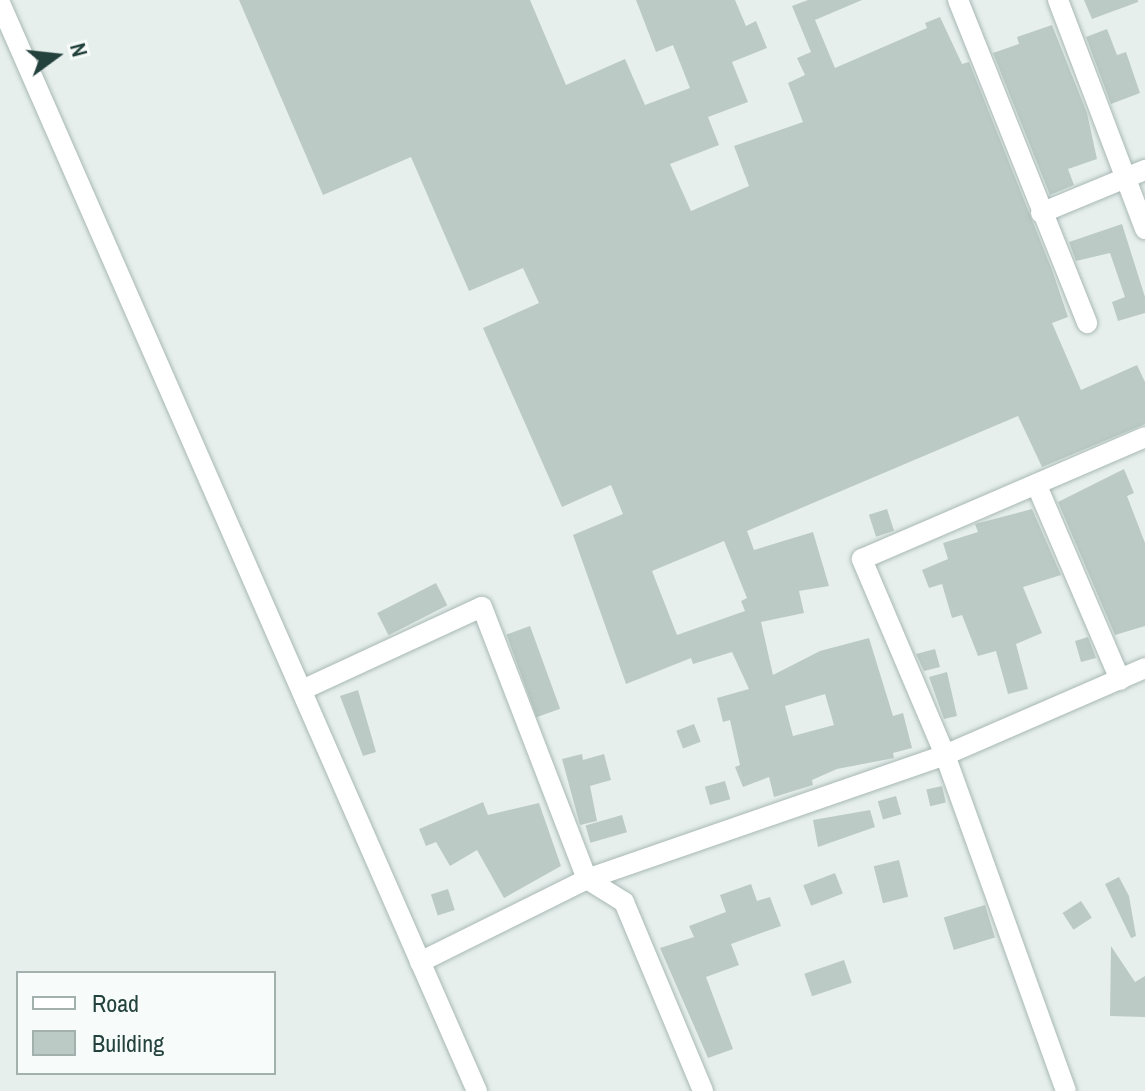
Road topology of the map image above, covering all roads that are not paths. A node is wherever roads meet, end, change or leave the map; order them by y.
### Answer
1 (958, 0) edge
2 (1058, 0) edge
3 (0, 3) edge
4 (1135, 173) edge
5 (1041, 213) junction
6 (1145, 229) edge
7 (1087, 323) dead end
8 (1145, 437) edge
9 (1037, 486) junction
10 (1145, 668) edge
11 (1120, 680) junction
12 (302, 690) junction
13 (945, 755) junction
14 (587, 879) junction
15 (420, 962) junction
16 (477, 1091) edge
17 (703, 1091) edge
18 (1066, 1091) edge

1 - 5 street
2 - 4 street
3 - 12 street
4 - 5 street
4 - 6 street
5 - 7 street
8 - 9 street
9 - 11 street
9 - 13 street
10 - 11 street
11 - 13 street
12 - 14 street
12 - 15 street
13 - 14 street
13 - 18 street
14 - 15 street
14 - 17 street
15 - 16 street

